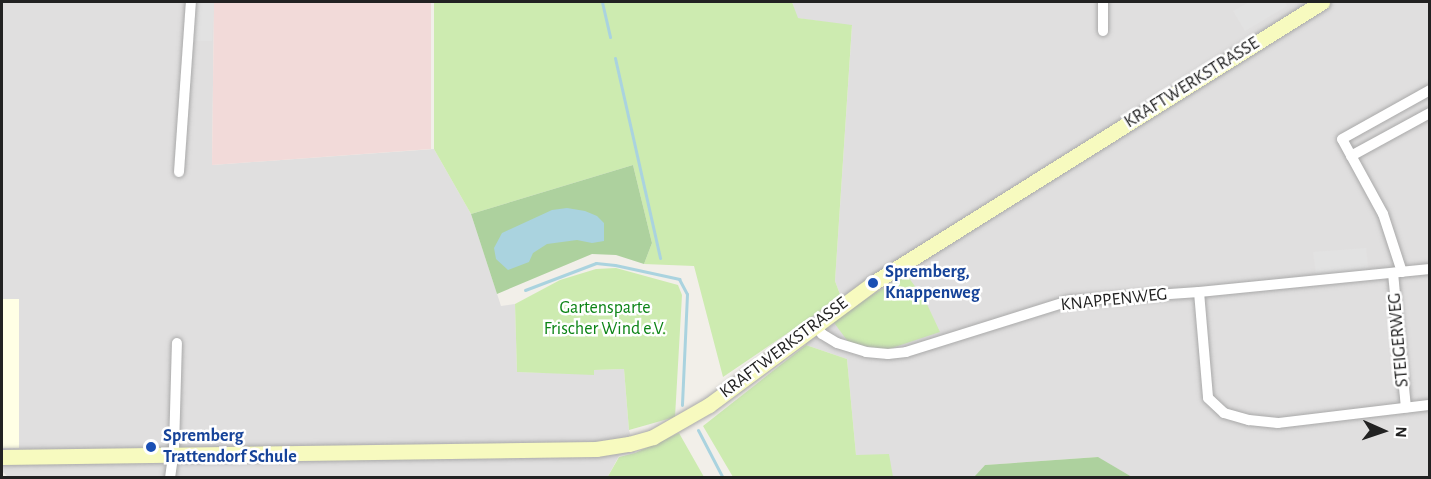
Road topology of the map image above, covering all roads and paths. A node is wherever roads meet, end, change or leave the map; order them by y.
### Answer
1 (191, 2) edge
2 (1103, 2) edge
3 (1322, 2) edge
4 (1103, 31) dead end
5 (1430, 90) edge
6 (1430, 113) edge
7 (1371, 124) junction
8 (1381, 141) junction
9 (1351, 156) junction
10 (179, 172) dead end
11 (1430, 268) edge
12 (1397, 272) junction
13 (1199, 292) junction
14 (814, 324) junction
15 (177, 343) dead end
16 (1430, 405) edge
17 (1406, 407) junction
18 (174, 455) junction
19 (2, 457) edge
20 (170, 477) edge

1 - 10 street
2 - 4 street
3 - 14 main road, KRAFTWERKSTRASSE
5 - 7 street
6 - 8 street
7 - 8 street
7 - 9 street
8 - 9 street
9 - 12 street, STEIGERWEG
11 - 12 street, KNAPPENWEG
12 - 13 street, KNAPPENWEG
12 - 17 street, STEIGERWEG
13 - 14 street, KNAPPENWEG
13 - 17 street, STEIGERWEG
14 - 18 main road, KRAFTWERKSTRASSE
15 - 18 street
16 - 17 street, STEIGERWEG
18 - 19 main road, KRAFTWERKSTRASSE
18 - 20 street

